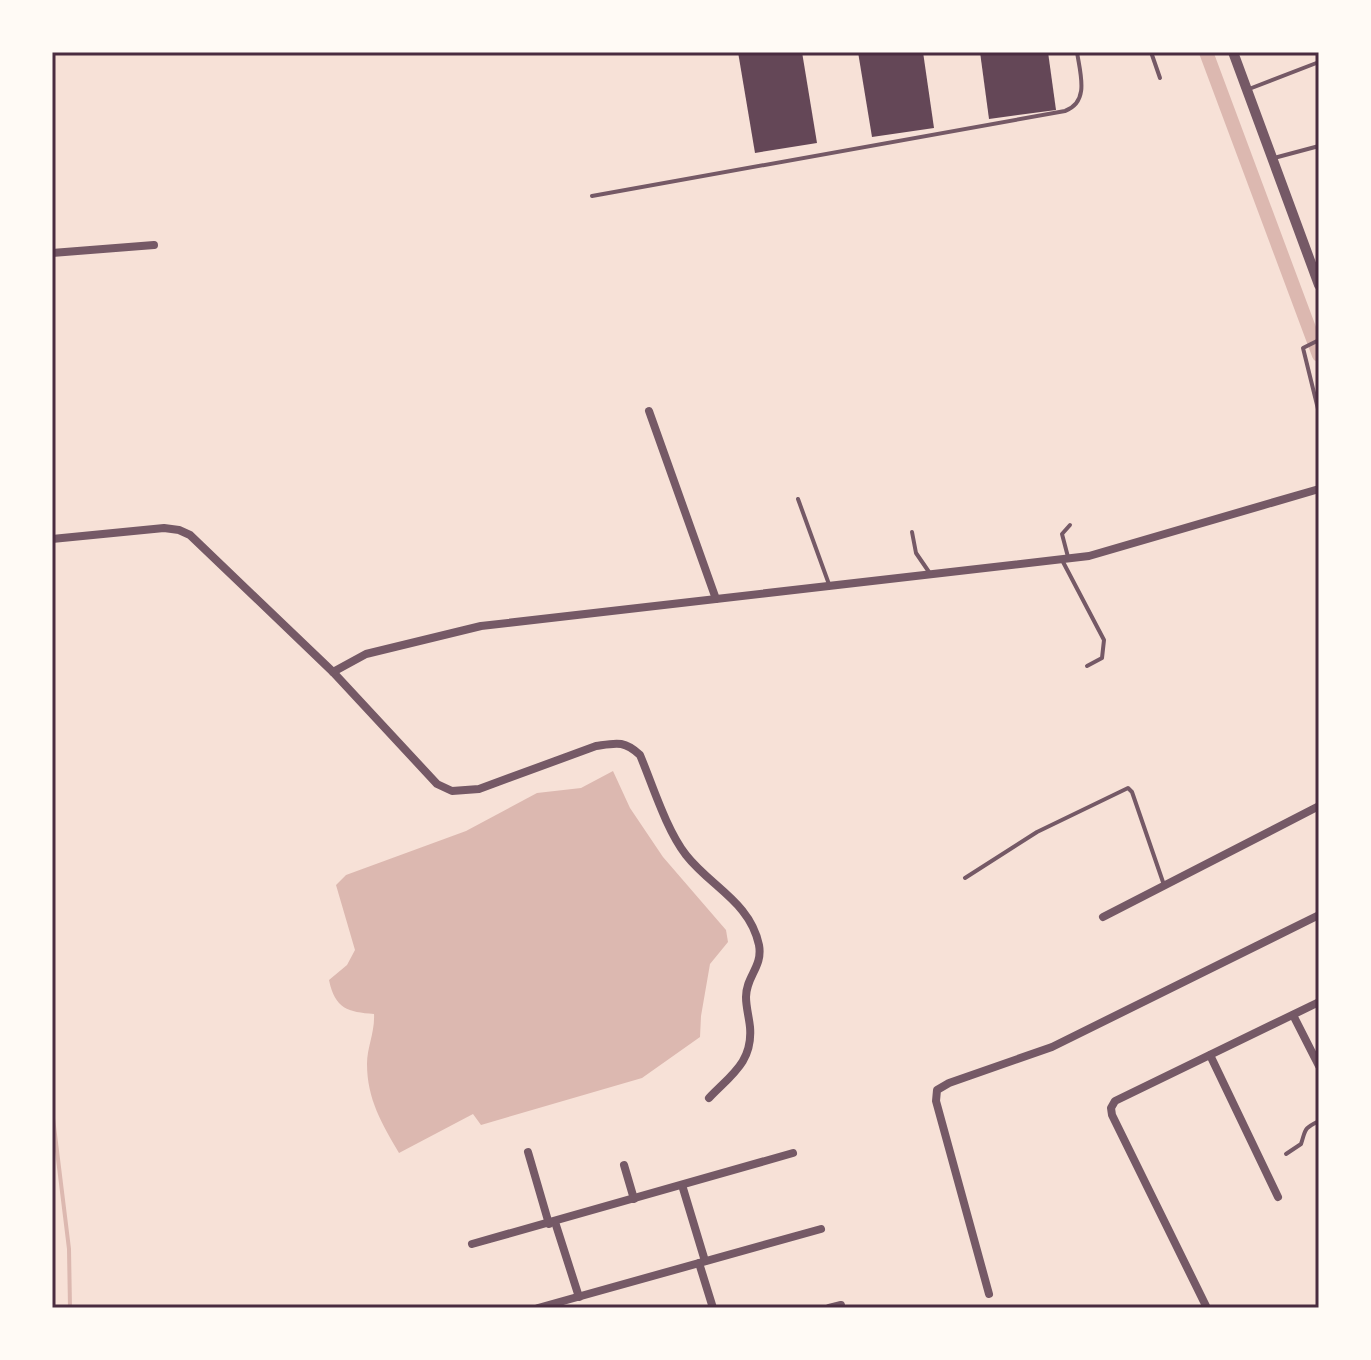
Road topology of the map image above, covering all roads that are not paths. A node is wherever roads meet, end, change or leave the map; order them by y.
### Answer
1 (1077, 52) edge
2 (1151, 52) edge
3 (1233, 52) edge
4 (1319, 62) edge
5 (1160, 78) dead end
6 (1247, 90) junction
7 (1319, 146) edge
8 (1272, 158) junction
9 (592, 196) dead end
10 (154, 245) dead end
11 (52, 253) edge
12 (1319, 285) edge
13 (1319, 340) edge
14 (649, 411) dead end
15 (1319, 413) edge
16 (1319, 489) edge
17 (798, 499) dead end
18 (1070, 525) dead end
19 (912, 532) dead end
20 (52, 539) edge
21 (1065, 557) junction
22 (930, 574) junction
23 (830, 587) junction
24 (716, 599) junction
25 (1087, 666) dead end
26 (333, 672) junction
27 (1319, 806) edge
28 (965, 878) dead end
29 (1164, 885) junction
30 (1319, 915) edge
31 (1103, 917) dead end
32 (1319, 1002) edge
33 (1293, 1015) junction
34 (1210, 1055) junction
35 (1319, 1066) edge
36 (709, 1098) dead end
37 (1319, 1121) edge
38 (528, 1152) dead end
39 (793, 1153) dead end
40 (1286, 1154) dead end
41 (624, 1165) dead end
42 (682, 1185) junction
43 (1278, 1197) dead end
44 (634, 1199) junction
45 (552, 1223) junction
46 (821, 1229) dead end
47 (472, 1244) dead end
48 (702, 1262) junction
49 (989, 1294) dead end
50 (579, 1297) junction
51 (841, 1305) dead end
52 (1206, 1306) dead end
53 (538, 1308) edge
54 (713, 1308) edge
55 (829, 1308) edge

1 - 9 lane
2 - 5 lane
3 - 6 street
4 - 6 lane
6 - 8 street
7 - 8 lane
8 - 12 street
10 - 11 street
13 - 15 lane
14 - 24 street
16 - 21 street
17 - 23 lane
18 - 21 lane
19 - 22 lane
20 - 26 street
21 - 22 street
21 - 25 lane
22 - 23 street
23 - 24 street
24 - 26 street
26 - 36 street
27 - 29 street
28 - 29 lane
29 - 31 street
30 - 49 street
32 - 33 street
33 - 34 street
33 - 35 street
34 - 43 street
34 - 52 street
37 - 40 lane
38 - 45 street
39 - 42 street
41 - 44 street
42 - 44 street
42 - 48 street
44 - 45 street
45 - 47 street
45 - 50 street
46 - 48 street
48 - 50 street
48 - 54 street
50 - 53 street
51 - 55 street

